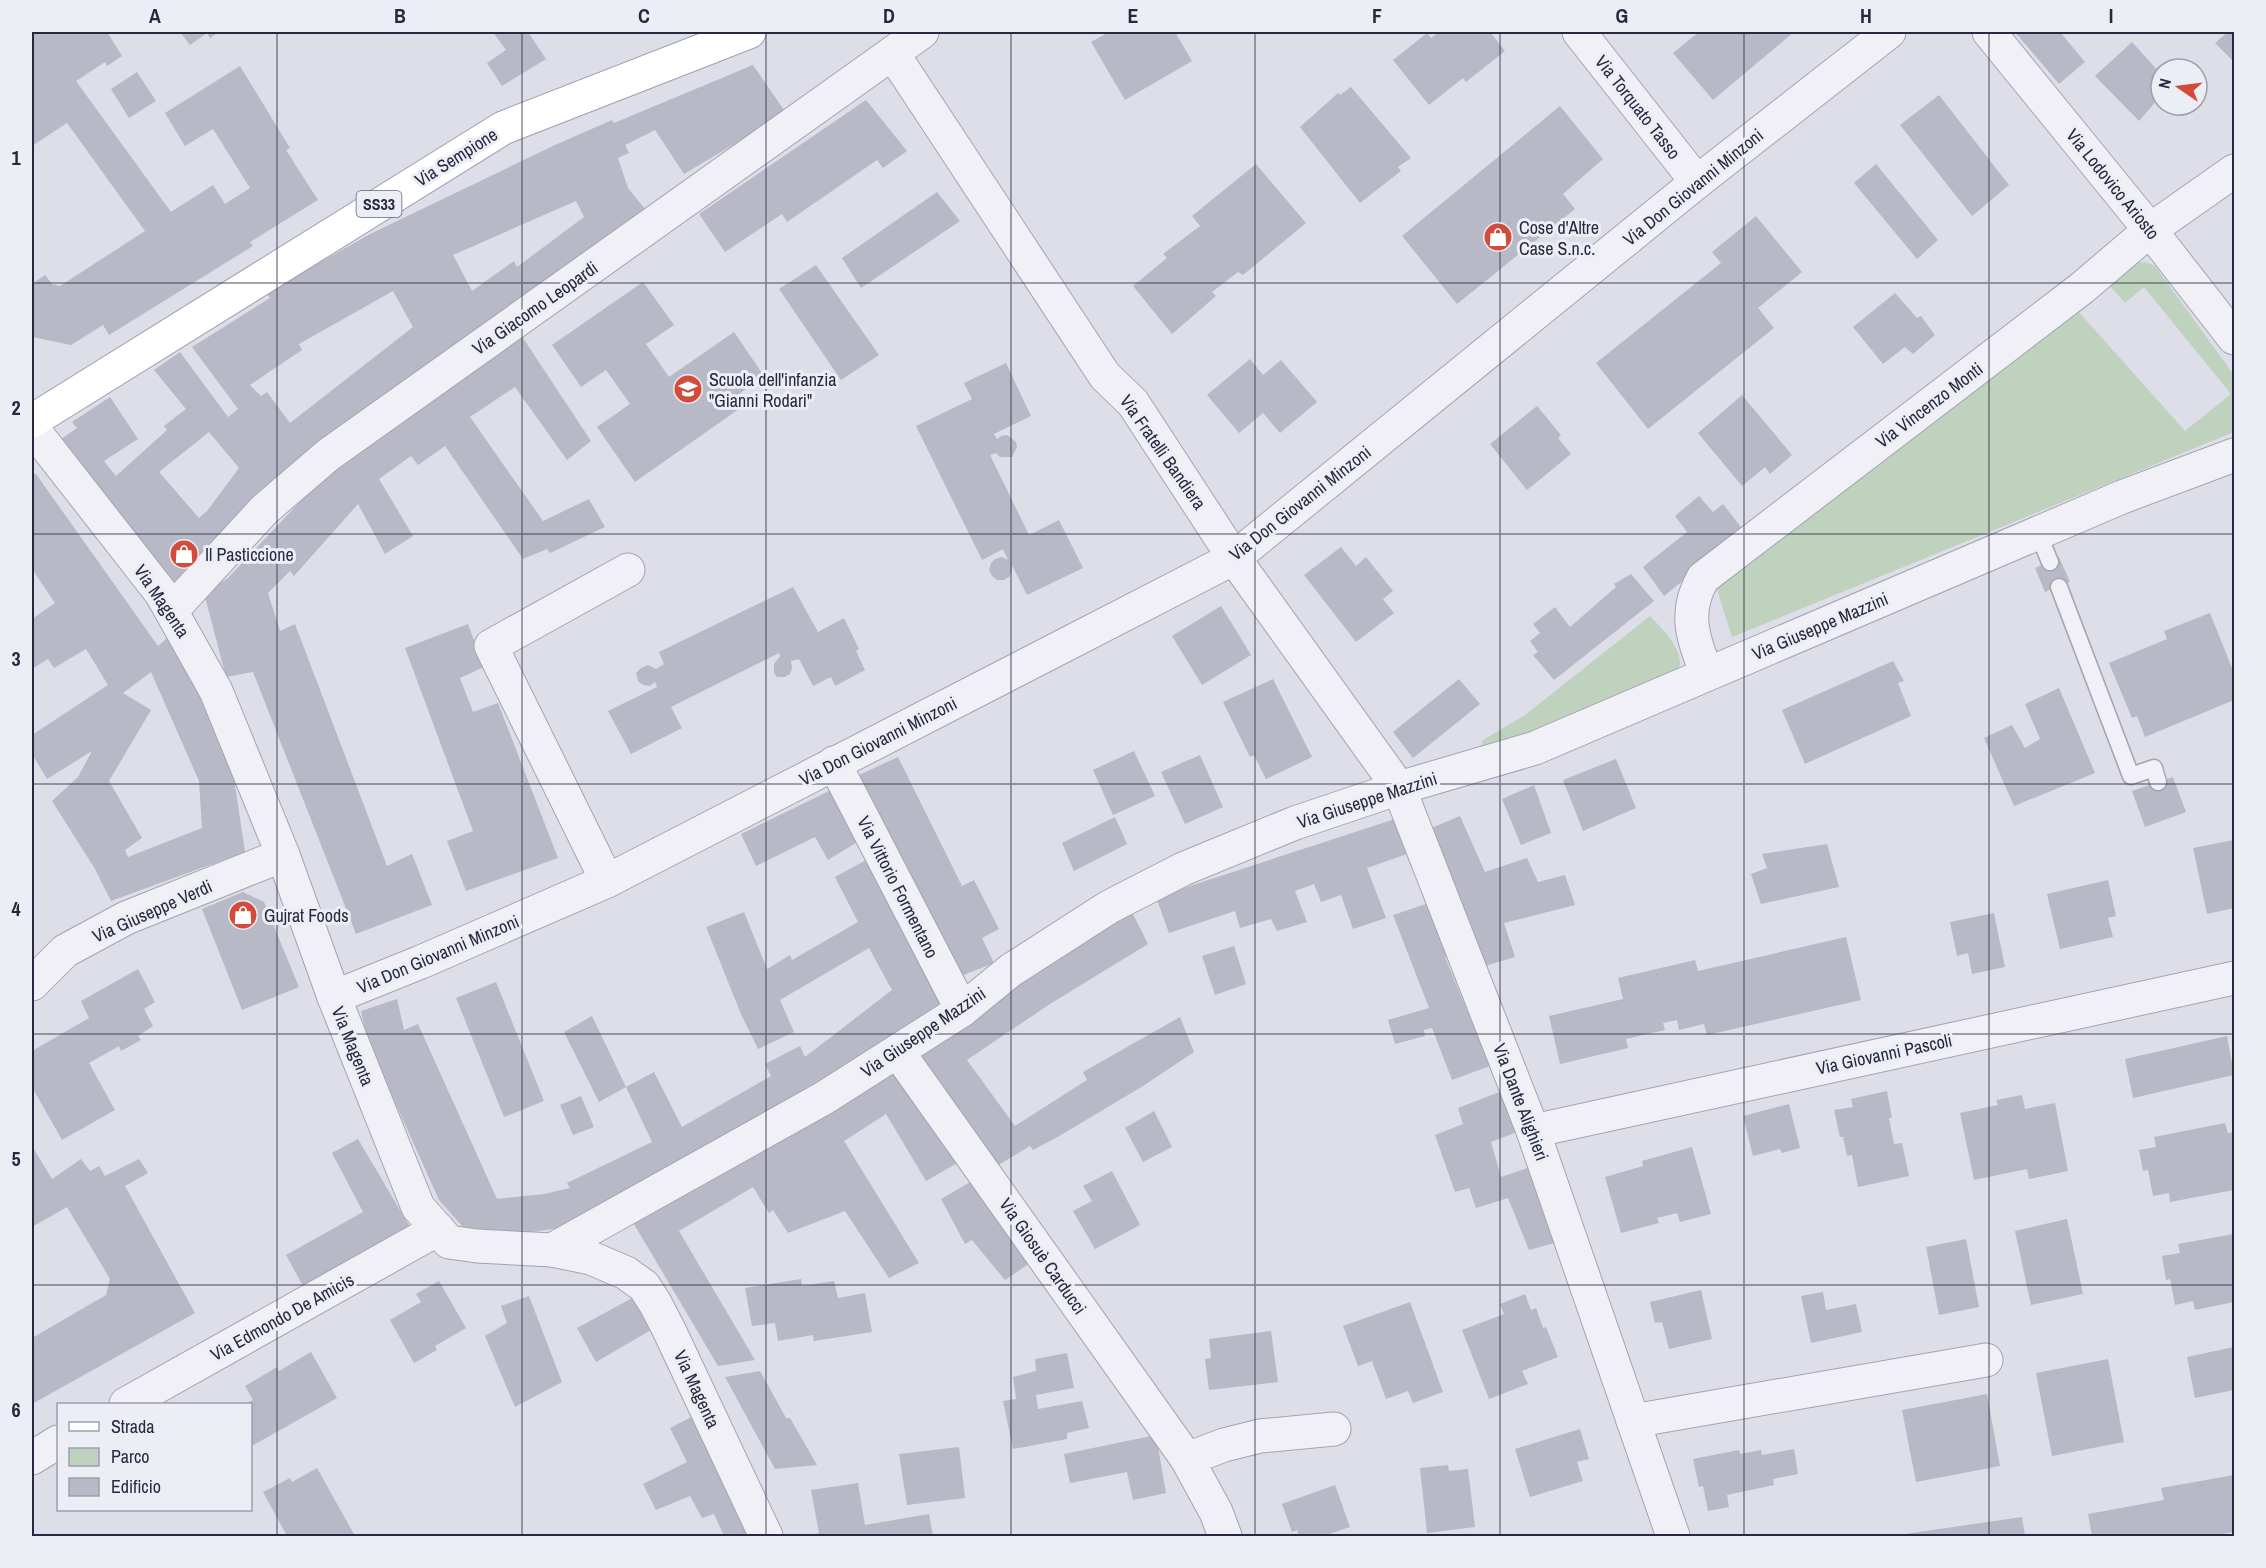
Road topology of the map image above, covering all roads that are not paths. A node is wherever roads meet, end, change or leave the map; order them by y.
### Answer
1 (749, 32) edge
2 (922, 32) edge
3 (1579, 32) edge
4 (1889, 32) edge
5 (1989, 32) edge
6 (893, 54) junction
7 (2235, 171) edge
8 (1697, 182) junction
9 (2150, 230) junction
10 (2235, 338) edge
11 (32, 421) edge
12 (32, 428) edge
13 (2235, 455) edge
14 (1234, 558) junction
15 (628, 570) dead end
16 (2059, 586) dead end
17 (172, 610) junction
18 (1707, 674) junction
19 (834, 763) junction
20 (2158, 782) dead end
21 (1399, 788) junction
22 (283, 855) junction
23 (607, 881) junction
24 (2235, 978) edge
25 (32, 984) edge
26 (334, 998) junction
27 (962, 1010) junction
28 (898, 1052) junction
29 (1533, 1131) junction
30 (438, 1229) junction
31 (552, 1250) junction
32 (1986, 1360) dead end
33 (128, 1403) edge
34 (1633, 1421) junction
35 (1334, 1429) dead end
36 (57, 1444) edge
37 (32, 1458) edge
38 (1187, 1459) junction
39 (766, 1536) edge
40 (1225, 1536) edge
41 (1673, 1536) edge

1 - 11 main road, Via Sempione / SS33
2 - 6 street, Via Giacomo Leopardi
3 - 8 street, Via Torquato Tasso
4 - 8 street, Via Don Giovanni Minzoni
5 - 9 street, Via Lodovico Ariosto
6 - 14 street, Via Fratelli Bandiera
6 - 17 street, Via Giacomo Leopardi
7 - 9 street, Via Vincenzo Monti
8 - 14 street, Via Don Giovanni Minzoni
9 - 10 street, Via Lodovico Ariosto
9 - 18 street, Via Vincenzo Monti
12 - 17 street, Via Magenta
13 - 18 street, Via Giuseppe Mazzini
14 - 19 street, Via Don Giovanni Minzoni
14 - 21 street, Via Fratelli Bandiera
15 - 23 street
16 - 20 lane
17 - 22 street, Via Magenta
18 - 21 street, Via Giuseppe Mazzini
19 - 23 street, Via Don Giovanni Minzoni
19 - 27 street, Via Vittorio Formentano
21 - 27 street, Via Giuseppe Mazzini
21 - 29 street, Via Dante Alighieri
22 - 25 street, Via Giuseppe Verdi
22 - 26 street, Via Magenta
23 - 26 street, Via Don Giovanni Minzoni
24 - 29 street, Via Giovanni Pascoli
26 - 30 street, Via Magenta
27 - 28 street, Via Giuseppe Mazzini
28 - 31 street, Via Giuseppe Mazzini
28 - 38 street, Via Giosuè Carducci
29 - 34 street, Via Dante Alighieri
30 - 31 street, Via Magenta
30 - 33 street, Via Edmondo De Amicis
31 - 39 street, Via Magenta
32 - 34 street
34 - 41 street, Via Dante Alighieri
35 - 38 street
36 - 37 street
38 - 40 street, Via Giosuè Carducci

